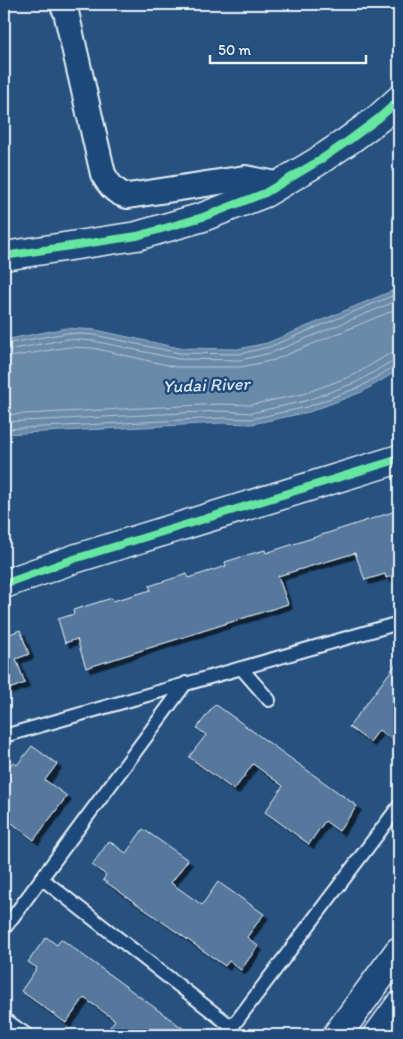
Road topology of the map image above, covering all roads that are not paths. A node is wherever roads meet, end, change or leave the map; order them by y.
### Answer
1 (62, 4) edge
2 (399, 100) edge
3 (281, 185) junction
4 (4, 256) edge
5 (399, 459) edge
6 (4, 584) edge
7 (399, 623) edge
8 (241, 668) junction
9 (186, 683) junction
10 (269, 700) dead end
11 (4, 736) edge
12 (399, 806) edge
13 (42, 878) junction
14 (4, 928) edge
15 (399, 950) edge
16 (399, 1006) edge
17 (4, 1019) edge
18 (229, 1031) edge
19 (27, 1035) edge
20 (337, 1035) edge
21 (378, 1035) edge

1 - 3 street
2 - 3 main road
3 - 4 main road
5 - 6 main road
7 - 8 lane
8 - 9 lane
8 - 10 lane
9 - 11 lane
9 - 13 lane
12 - 18 lane
13 - 14 lane
13 - 18 lane
15 - 20 main road
16 - 21 main road
17 - 19 lane

